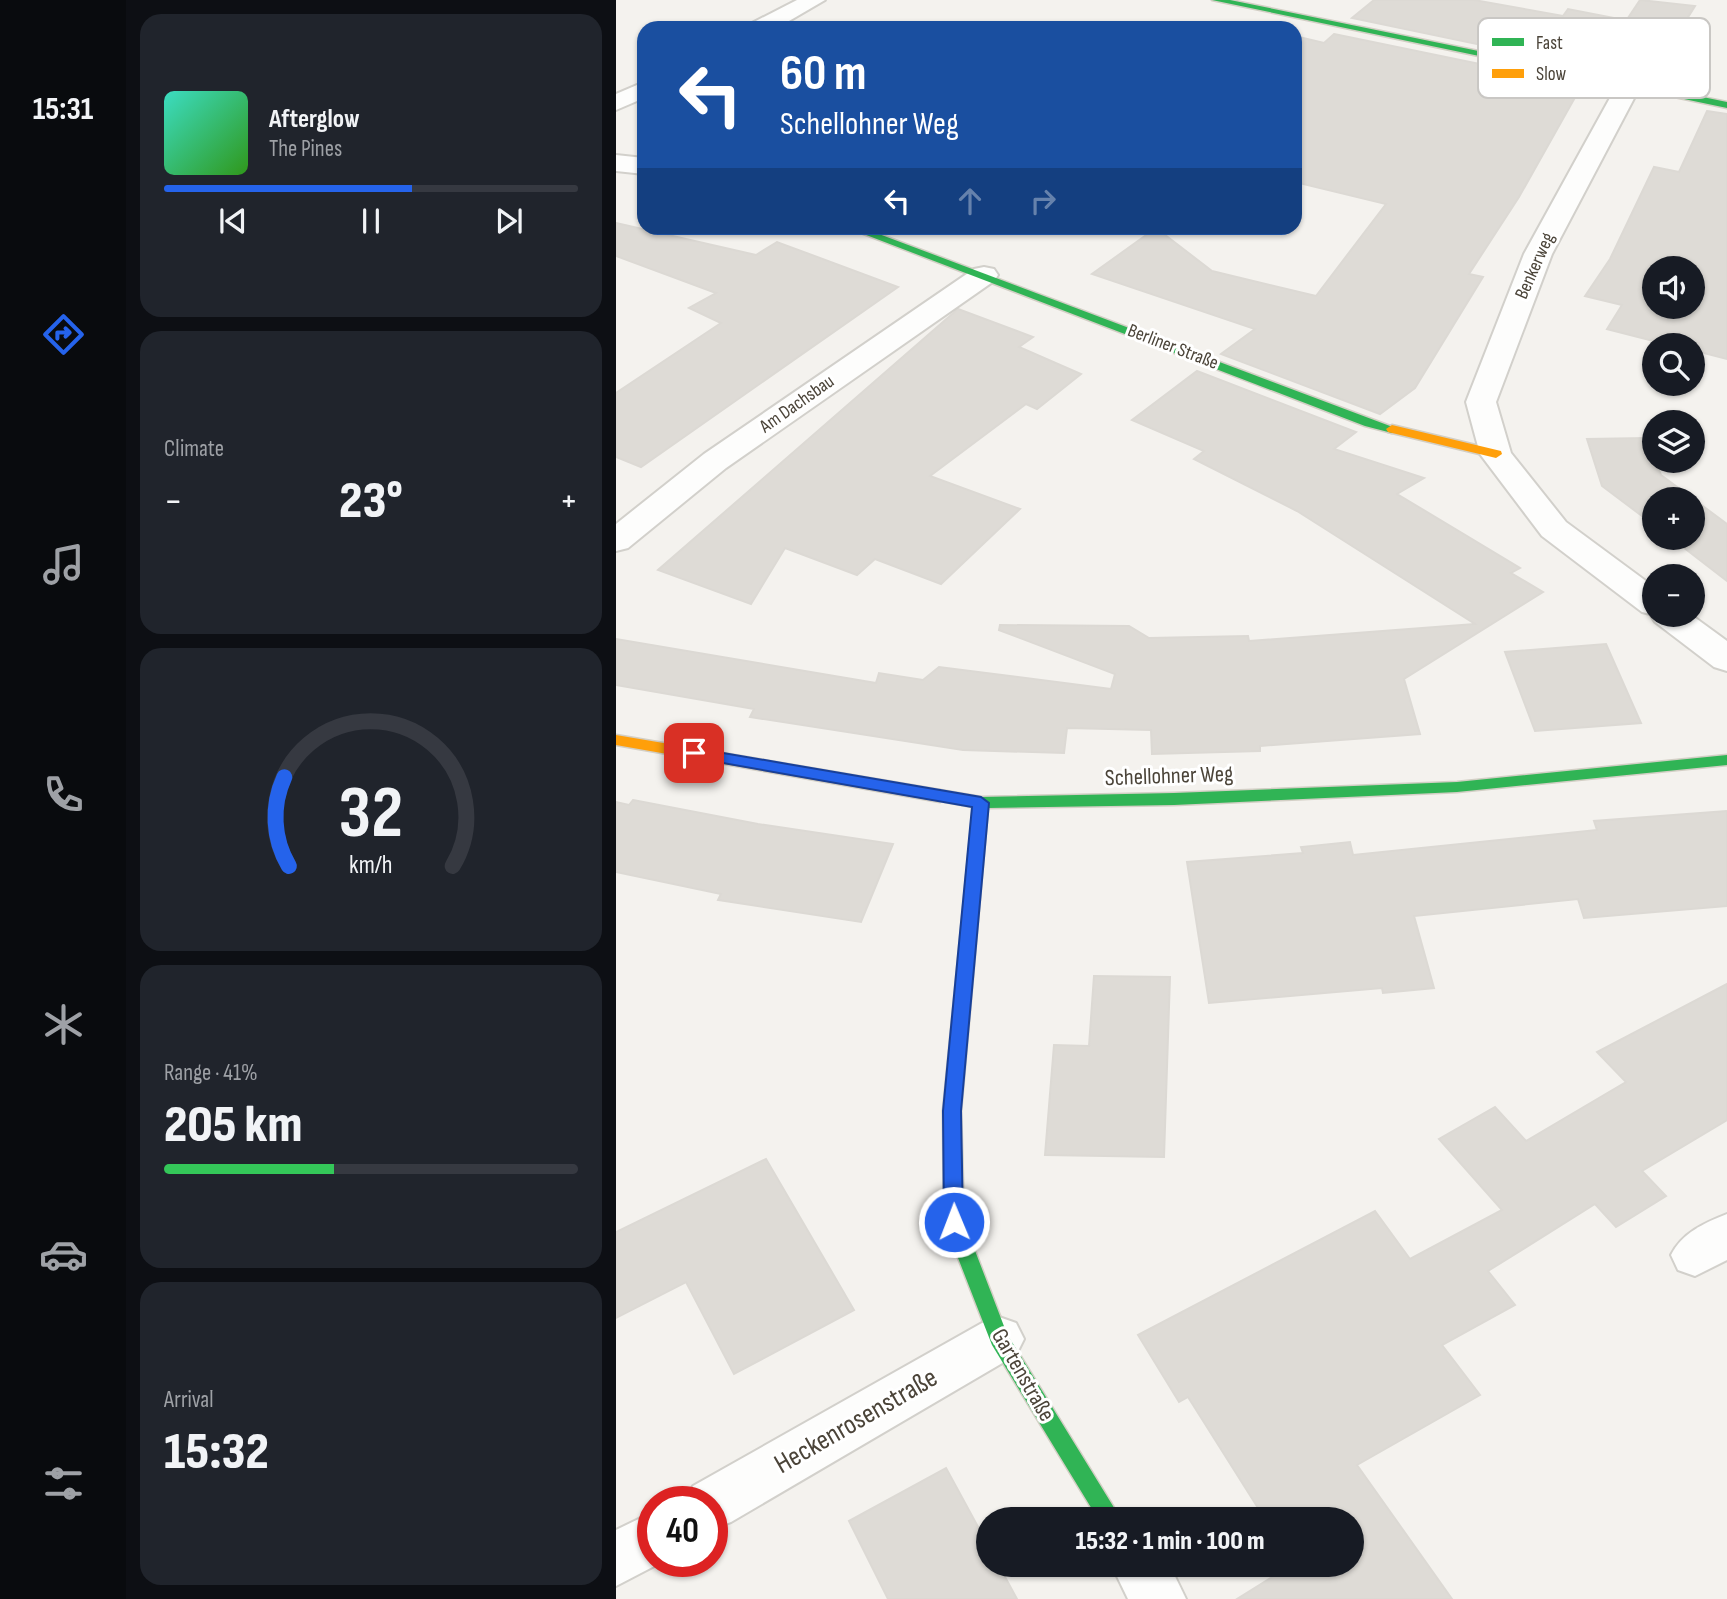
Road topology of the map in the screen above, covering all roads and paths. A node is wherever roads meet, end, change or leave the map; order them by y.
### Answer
1 (814, 0) edge
2 (1217, 0) edge
3 (774, 21) edge
4 (1478, 56) edge
5 (637, 92) edge
6 (1624, 98) edge
7 (1687, 98) edge
8 (616, 103) edge
9 (1727, 105) edge
10 (616, 163) edge
11 (637, 165) edge
12 (873, 235) edge
13 (984, 275) junction
14 (1496, 454) junction
15 (616, 541) edge
16 (1642, 595) edge
17 (1684, 627) edge
18 (1727, 659) edge
19 (616, 740) edge
20 (1727, 760) edge
21 (981, 803) junction
22 (999, 1339) junction
23 (728, 1495) edge
24 (1103, 1507) edge
25 (637, 1547) edge
26 (616, 1559) edge
27 (1146, 1577) edge
28 (1159, 1599) edge

1 - 3 street
2 - 4 street
5 - 8 street
6 - 14 street, Benkerweg
7 - 9 street
10 - 11 street
12 - 13 street, Berliner Straße
13 - 14 street, Berliner Straße
13 - 15 street, Am Dachsbau
14 - 16 street
17 - 18 street
19 - 21 street, Schellohner Weg
20 - 21 street, Schellohner Weg
21 - 22 street, Gartenstraße
22 - 23 street, Heckenrosenstraße
22 - 24 street, Gartenstraße
25 - 26 street
27 - 28 street

